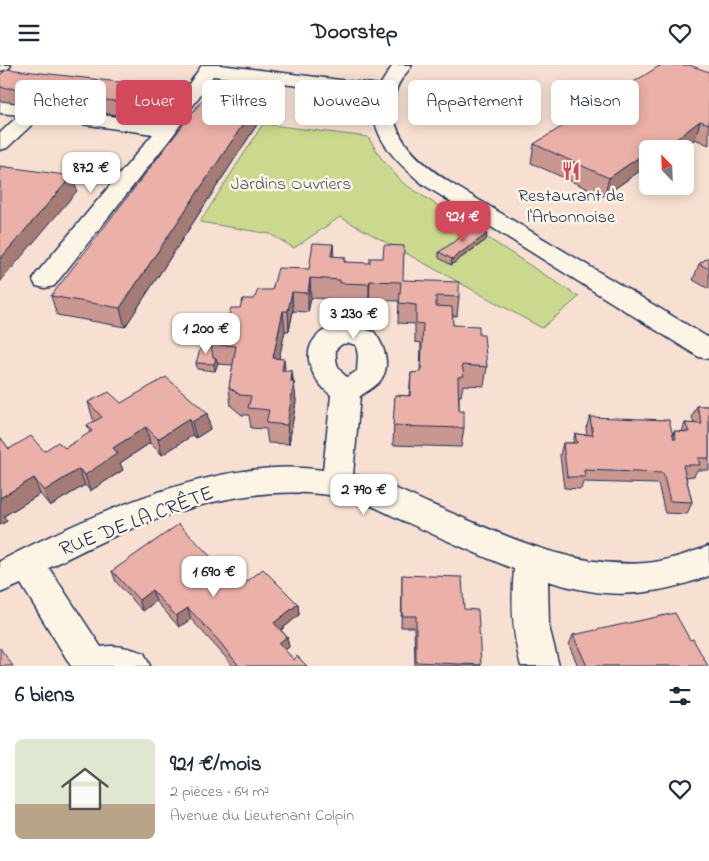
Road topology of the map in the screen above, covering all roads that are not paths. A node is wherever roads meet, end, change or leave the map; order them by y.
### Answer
1 (403, 65) edge
2 (210, 67) edge
3 (305, 80) edge
4 (392, 80) edge
5 (0, 107) edge
6 (15, 109) edge
7 (106, 122) edge
8 (21, 125) edge
9 (386, 125) edge
10 (166, 131) junction
11 (0, 145) edge
12 (45, 280) dead end
13 (709, 350) edge
14 (346, 391) dead end
15 (336, 483) junction
16 (709, 561) edge
17 (532, 562) junction
18 (14, 570) edge
19 (92, 666) edge
20 (131, 666) edge
21 (540, 666) edge

1 - 4 street
2 - 3 street
2 - 10 street
5 - 6 street
7 - 10 street
8 - 11 street
9 - 13 street
10 - 12 street
14 - 15 street
15 - 17 street, RUE DE LA CRÊTE
15 - 18 street, RUE DE LA CRÊTE
16 - 17 street, RUE DE LA CRÊTE
17 - 21 street
18 - 19 street, RUE DE LA CRÊTE
19 - 20 street, RUE DE LA CRÊTE

